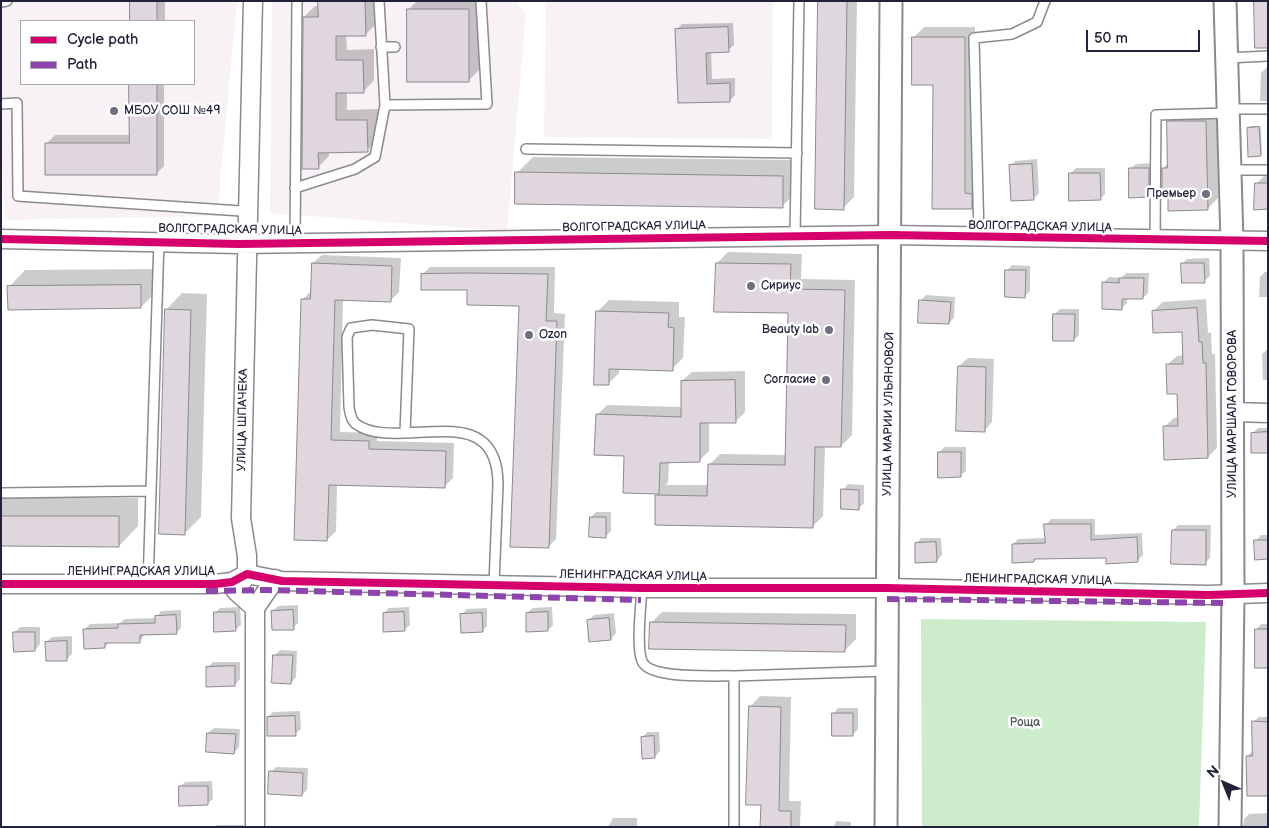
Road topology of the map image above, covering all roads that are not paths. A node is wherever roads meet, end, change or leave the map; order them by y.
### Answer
1 (7, 1) edge
2 (253, 1) edge
3 (297, 1) edge
4 (379, 1) edge
5 (481, 1) edge
6 (799, 1) edge
7 (890, 1) edge
8 (1045, 1) edge
9 (1225, 1) edge
10 (1, 2) edge
11 (381, 47) junction
12 (396, 47) dead end
13 (1268, 56) edge
14 (1227, 58) junction
15 (1, 104) edge
16 (385, 105) junction
17 (1268, 109) edge
18 (1229, 111) junction
19 (526, 149) dead end
20 (797, 153) junction
21 (1231, 170) junction
22 (1268, 170) edge
23 (295, 188) junction
24 (241, 211) dead end
25 (795, 236) junction
26 (890, 236) junction
27 (979, 237) junction
28 (1, 238) edge
29 (1155, 240) junction
30 (158, 241) junction
31 (1232, 241) junction
32 (1268, 241) edge
33 (294, 243) junction
34 (246, 244) junction
35 (1233, 412) junction
36 (1268, 413) edge
37 (405, 433) junction
38 (151, 491) junction
39 (1, 493) edge
40 (246, 574) junction
41 (275, 579) junction
42 (1, 584) edge
43 (494, 584) junction
44 (148, 585) junction
45 (642, 588) junction
46 (887, 588) junction
47 (1268, 593) edge
48 (1233, 595) junction
49 (255, 608) junction
50 (887, 671) junction
51 (734, 676) junction
52 (255, 827) edge
53 (734, 827) edge
54 (886, 827) edge
55 (1230, 827) edge

1 - 10 lane
2 - 34 street, УЛИЦА ШПАЧЕКА
3 - 23 lane
4 - 11 lane
5 - 16 lane
6 - 20 lane
7 - 26 street, УЛИЦА МАРИИ УЛЬЯНОВОЙ
8 - 27 lane
9 - 14 street, УЛИЦА МАРШАЛА ГОВОРОВА
11 - 12 lane
11 - 16 lane
13 - 14 lane
14 - 18 street, УЛИЦА МАРШАЛА ГОВОРОВА
15 - 24 lane
16 - 23 lane
17 - 18 lane
18 - 21 street, УЛИЦА МАРШАЛА ГОВОРОВА
18 - 29 lane
19 - 20 lane
20 - 25 lane
21 - 22 lane
21 - 31 street, УЛИЦА МАРШАЛА ГОВОРОВА
23 - 33 lane
25 - 26 street, ВОЛГОГРАДСКАЯ УЛИЦА
25 - 33 street, ВОЛГОГРАДСКАЯ УЛИЦА
26 - 27 street, ВОЛГОГРАДСКАЯ УЛИЦА
26 - 46 street, УЛИЦА МАРИИ УЛЬЯНОВОЙ
27 - 29 street, ВОЛГОГРАДСКАЯ УЛИЦА
28 - 30 street, ВОЛГОГРАДСКАЯ УЛИЦА
29 - 31 street, ВОЛГОГРАДСКАЯ УЛИЦА
30 - 34 street, ВОЛГОГРАДСКАЯ УЛИЦА
30 - 38 lane
31 - 32 street, ВОЛГОГРАДСКАЯ УЛИЦА
31 - 35 street, УЛИЦА МАРШАЛА ГОВОРОВА
33 - 34 street, ВОЛГОГРАДСКАЯ УЛИЦА
34 - 40 street, УЛИЦА ШПАЧЕКА
35 - 36 street
35 - 48 street, УЛИЦА МАРШАЛА ГОВОРОВА
37 - 37 lane
37 - 43 lane
38 - 39 lane
38 - 44 lane
40 - 41 street, ЛЕНИНГРАДСКАЯ УЛИЦА
40 - 44 street, ЛЕНИНГРАДСКАЯ УЛИЦА
40 - 49 street, УЛИЦА ШПАЧЕКА
41 - 43 street, ЛЕНИНГРАДСКАЯ УЛИЦА
41 - 49 street
42 - 44 street, ЛЕНИНГРАДСКАЯ УЛИЦА
43 - 45 street, ЛЕНИНГРАДСКАЯ УЛИЦА
45 - 46 street, ЛЕНИНГРАДСКАЯ УЛИЦА
45 - 51 lane
46 - 48 street, ЛЕНИНГРАДСКАЯ УЛИЦА
46 - 50 street, УЛИЦА МАРИИ УЛЬЯНОВОЙ
47 - 48 street, ЛЕНИНГРАДСКАЯ УЛИЦА
48 - 55 street, УЛИЦА МАРШАЛА ГОВОРОВА
49 - 52 street
50 - 51 lane
50 - 54 street, УЛИЦА МАРИИ УЛЬЯНОВОЙ
51 - 53 lane

